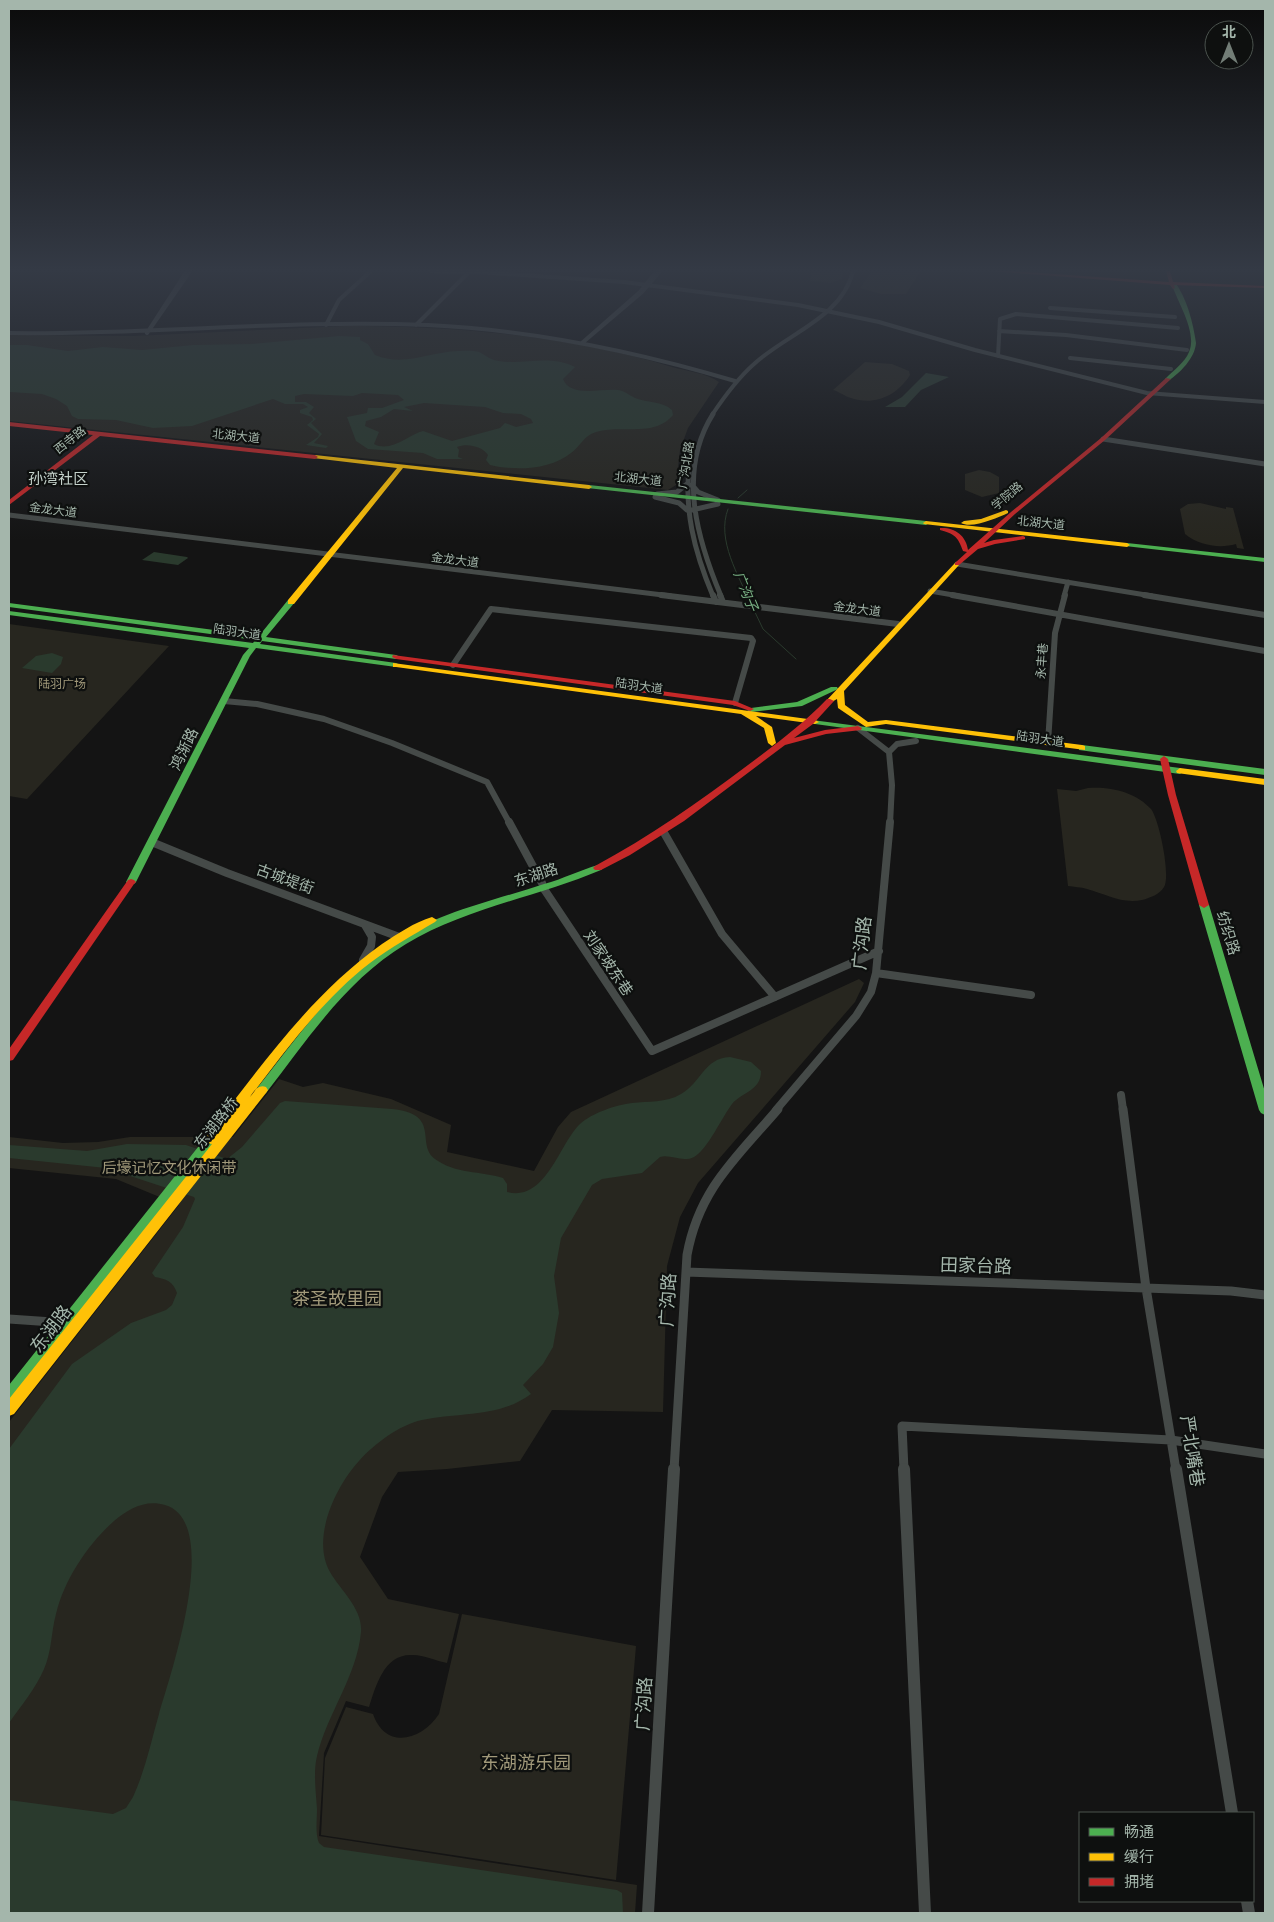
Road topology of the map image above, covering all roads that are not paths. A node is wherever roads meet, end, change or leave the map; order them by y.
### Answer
1 (666, 361) edge
2 (757, 361) edge
3 (1016, 361) edge
4 (1018, 361) edge
5 (1095, 361) edge
6 (1178, 361) edge
7 (1185, 361) edge
8 (1171, 369) junction
9 (733, 381) junction
10 (1149, 395) junction
11 (1265, 402) edge
12 (9, 425) edge
13 (68, 433) junction
14 (97, 435) junction
15 (121, 439) junction
16 (1103, 439) junction
17 (82, 447) junction
18 (1265, 464) edge
19 (400, 468) junction
20 (689, 485) junction
21 (655, 495) junction
22 (719, 502) junction
23 (9, 503) edge
24 (689, 503) junction
25 (1010, 513) junction
26 (9, 515) edge
27 (930, 525) junction
28 (989, 531) junction
29 (1036, 536) junction
30 (968, 550) junction
31 (329, 555) junction
32 (1265, 561) edge
33 (957, 564) junction
34 (1068, 582) junction
35 (930, 591) junction
36 (716, 602) junction
37 (723, 602) junction
38 (9, 605) edge
39 (51, 610) junction
40 (9, 612) edge
41 (22, 612) junction
42 (1058, 614) junction
43 (1265, 615) edge
44 (9, 619) edge
45 (71, 622) junction
46 (895, 624) junction
47 (80, 628) junction
48 (255, 645) junction
49 (1265, 650) edge
50 (453, 665) junction
51 (837, 690) junction
52 (224, 700) junction
53 (735, 703) junction
54 (746, 711) junction
55 (808, 720) junction
56 (862, 727) junction
57 (898, 733) junction
58 (916, 741) junction
59 (1048, 743) junction
60 (775, 744) junction
61 (889, 752) junction
62 (1166, 767) junction
63 (1265, 772) edge
64 (1265, 780) edge
65 (1265, 789) edge
66 (663, 830) junction
67 (154, 843) junction
68 (543, 886) junction
69 (361, 922) junction
70 (402, 938) junction
71 (878, 951) junction
72 (360, 964) junction
73 (876, 973) junction
74 (1031, 995) dead end
75 (775, 997) junction
76 (9, 1057) edge
77 (275, 1066) junction
78 (1120, 1095) dead end
79 (1265, 1110) edge
80 (115, 1266) junction
81 (686, 1272) junction
82 (1146, 1288) junction
83 (1265, 1295) edge
84 (9, 1319) edge
85 (64, 1323) junction
86 (76, 1324) junction
87 (9, 1394) edge
88 (9, 1408) edge
89 (1171, 1440) junction
90 (1265, 1454) edge
91 (1232, 1812) edge
92 (648, 1913) edge
93 (925, 1913) edge

1 - 9 street
2 - 9 street, 广沟北路
3 - 10 street
4 - 10 street
5 - 8 street
6 - 8 main road, 学院路
7 - 10 main road, 学院路
8 - 10 main road, 学院路
9 - 20 street, 广沟北路
10 - 11 street
10 - 16 main road, 学院路
10 - 25 main road, 学院路
12 - 13 main road, 北湖大道
12 - 14 main road, 北湖大道
13 - 14 main road, 北湖大道
13 - 17 main road
14 - 15 main road, 北湖大道
14 - 17 main road, 西寺路
14 - 19 main road, 北湖大道
15 - 17 main road
15 - 19 main road, 北湖大道
16 - 18 street
16 - 25 main road, 学院路
17 - 23 main road, 西寺路
19 - 21 main road, 北湖大道
19 - 31 main road, 鸿渐路
20 - 21 street
20 - 22 street
20 - 24 street, 广沟北路
21 - 24 main road, 北湖大道
22 - 24 main road, 北湖大道
22 - 27 main road, 北湖大道
24 - 36 street, 广沟北路
24 - 37 street, 广沟北路
25 - 27 main road
25 - 28 main road, 学院路
25 - 29 main road
26 - 31 street, 金龙大道
27 - 28 main road, 北湖大道
27 - 30 main road
28 - 29 main road, 北湖大道
28 - 30 main road, 学院路
29 - 30 main road
29 - 32 main road, 北湖大道
30 - 33 main road, 学院路
30 - 46 main road, 学院路
31 - 36 street, 金龙大道
31 - 48 main road, 鸿渐路
33 - 34 street
33 - 35 main road, 学院路
34 - 42 street, 永丰巷
34 - 43 street
35 - 42 street
35 - 46 main road, 学院路
36 - 37 street, 金龙大道
37 - 46 street, 金龙大道
38 - 39 main road
39 - 41 main road
39 - 48 main road
40 - 41 main road, 陆羽大道
40 - 45 main road, 陆羽大道
41 - 48 main road, 陆羽大道
42 - 49 street
42 - 59 street, 永丰巷
44 - 47 main road
45 - 47 main road
45 - 48 main road, 陆羽大道
46 - 51 main road, 学院路
47 - 48 main road
48 - 50 main road
48 - 52 main road, 鸿渐路
48 - 54 main road
50 - 53 main road
50 - 53 street
51 - 54 main road
51 - 55 main road, 学院路
51 - 56 main road
52 - 67 main road, 鸿渐路
52 - 68 street, 刘家坡东巷
53 - 54 main road
54 - 55 main road, 陆羽大道
54 - 60 main road
55 - 56 main road, 陆羽大道
55 - 60 main road, 东湖路
56 - 57 main road, 陆羽大道
56 - 59 main road
56 - 60 main road
56 - 61 street
56 - 62 main road, 陆羽大道
57 - 58 main road
57 - 62 main road, 陆羽大道
58 - 61 street
58 - 62 main road
59 - 62 main road
60 - 66 main road, 东湖路
60 - 68 main road, 东湖路
61 - 71 street, 广沟路
62 - 63 main road
62 - 64 main road, 陆羽大道
62 - 65 main road
62 - 79 main road, 纺织路
66 - 68 main road, 东湖路
66 - 75 street
67 - 69 street, 古城堤街
67 - 76 main road, 鸿渐路
68 - 70 main road, 东湖路
68 - 75 street, 刘家坡东巷
69 - 70 street, 古城堤街
69 - 72 street
70 - 72 main road, 东湖路
70 - 77 main road, 东湖路
71 - 73 street, 广沟路
71 - 75 street
72 - 77 main road, 东湖路
73 - 74 street
73 - 81 street, 广沟路
77 - 80 main road, 东湖路桥
78 - 82 street, 严北嘴巷
80 - 85 main road, 东湖路
80 - 86 main road, 东湖路
81 - 82 street, 田家台路
81 - 92 street, 广沟路
82 - 83 street, 田家台路
82 - 89 street, 严北嘴巷
84 - 85 street
85 - 86 street
85 - 87 main road, 东湖路
86 - 88 main road, 东湖路
89 - 90 street
89 - 91 street, 严北嘴巷
89 - 93 street

